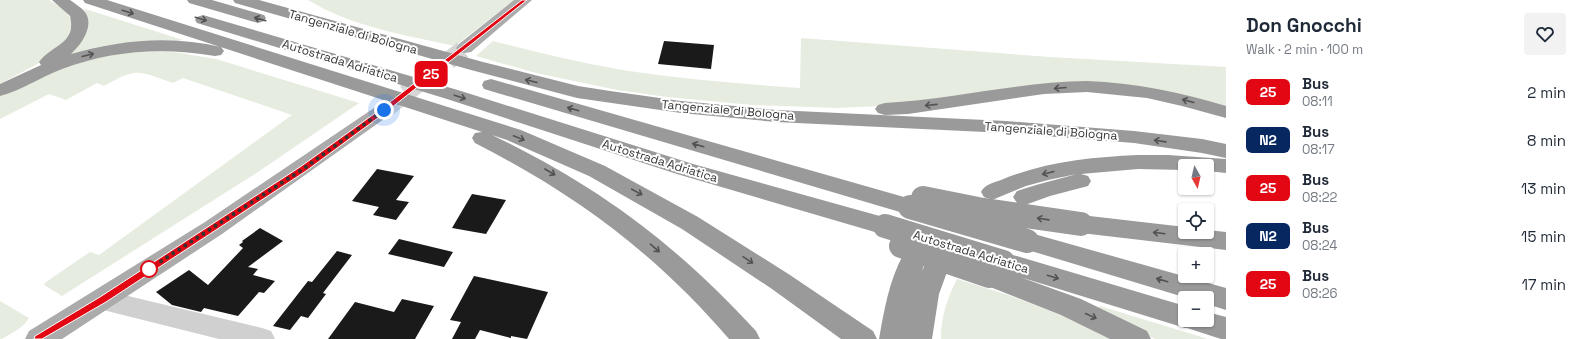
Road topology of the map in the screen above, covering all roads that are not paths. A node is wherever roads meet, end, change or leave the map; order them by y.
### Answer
1 (60, 0) edge
2 (91, 0) edge
3 (137, 0) edge
4 (195, 0) edge
5 (241, 0) edge
6 (298, 0) edge
7 (524, 0) edge
8 (462, 54) junction
9 (0, 89) edge
10 (372, 95) junction
11 (610, 97) junction
12 (1226, 112) edge
13 (1226, 151) edge
14 (1226, 166) edge
15 (1178, 175) edge
16 (1214, 176) edge
17 (1226, 177) edge
18 (992, 192) dead end
19 (1025, 197) dead end
20 (917, 203) junction
21 (1226, 241) edge
22 (996, 269) junction
23 (1226, 299) edge
24 (103, 300) junction
25 (1178, 314) edge
26 (1214, 325) edge
27 (1226, 329) edge
28 (857, 335) edge
29 (38, 339) edge
30 (262, 339) edge
31 (746, 339) edge
32 (893, 339) edge
33 (918, 339) edge
34 (1137, 339) edge

1 - 9 highway
2 -> 10 highway
3 -> 22 highway, Autostrada Adriatica, bridge
20 -> 4 highway, Autostrada Adriatica
5 - 8 highway, Tangenziale di Bologna
6 - 8 highway
7 - 8 main road
11 -> 8 highway, Tangenziale di Bologna
9 -> 10 highway
10 - 24 main road
10 -> 28 highway
10 -> 31 highway
12 -> 11 highway
13 -> 11 highway, Tangenziale di Bologna
14 -> 18 highway
15 - 19 highway
16 - 17 highway
21 -> 20 highway, bridge
23 -> 20 highway, Autostrada Adriatica, bridge
22 -> 25 highway, Autostrada Adriatica
22 -> 34 highway
24 - 29 main road
24 - 30 street
26 - 27 highway
32 - 33 highway

